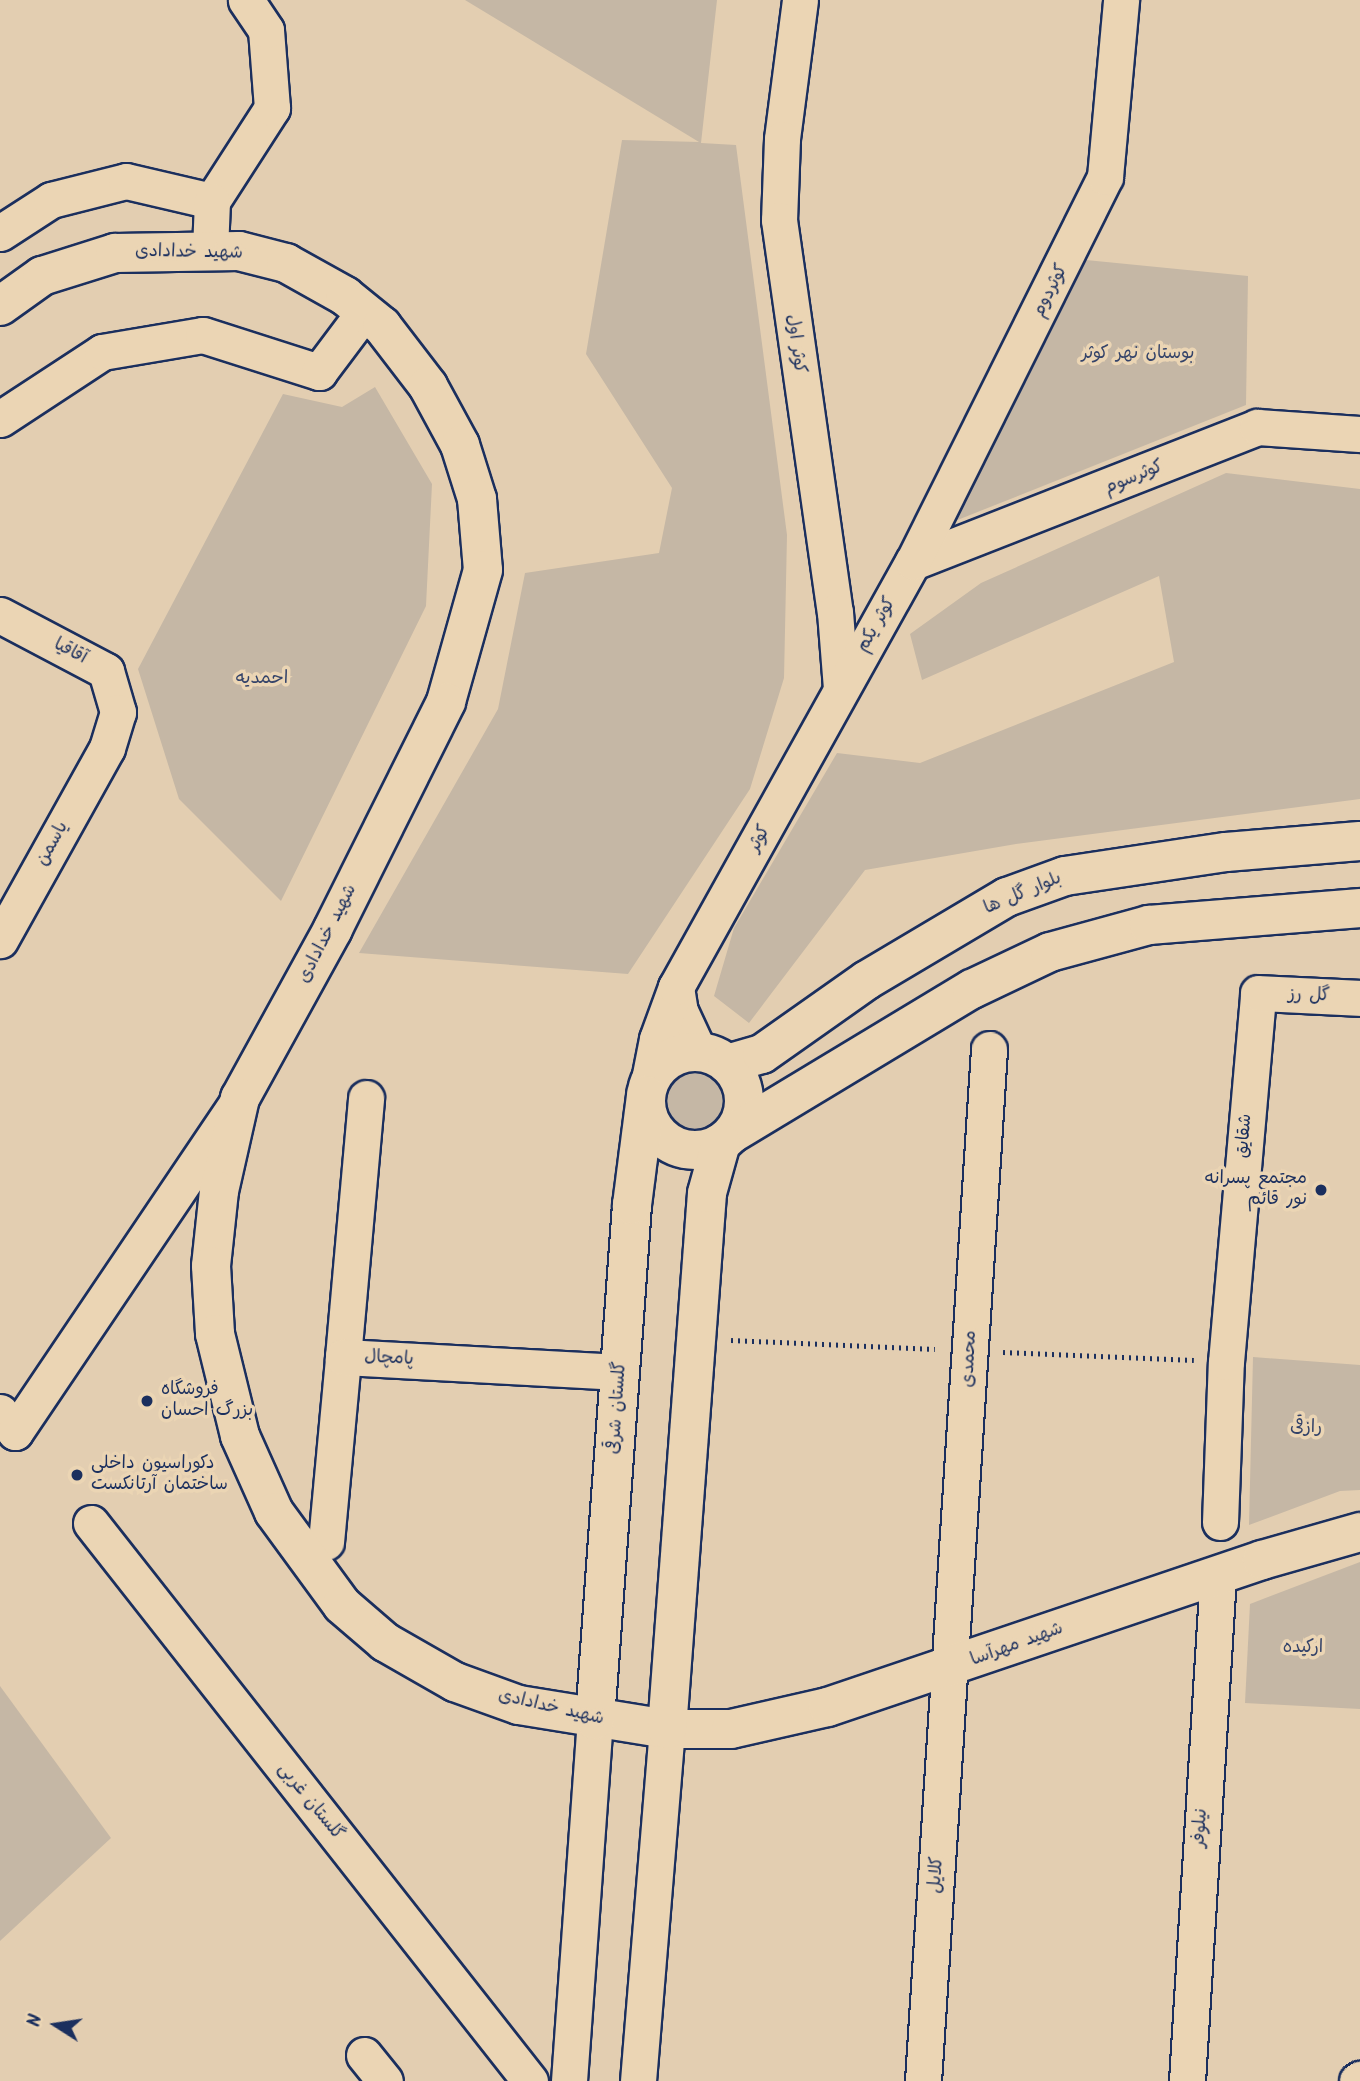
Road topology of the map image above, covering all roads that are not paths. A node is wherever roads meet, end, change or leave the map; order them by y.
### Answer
1 (246, 0) edge
2 (800, 0) edge
3 (1121, 0) edge
4 (212, 201) junction
5 (0, 233) edge
6 (209, 251) junction
7 (0, 306) edge
8 (364, 312) junction
9 (0, 419) edge
10 (1360, 434) edge
11 (913, 562) junction
12 (0, 615) edge
13 (841, 688) junction
14 (107, 748) joint
15 (1360, 841) edge
16 (1360, 908) edge
17 (0, 940) edge
18 (676, 988) junction
19 (1258, 993) joint
20 (1360, 998) edge
21 (989, 1049) dead end
22 (713, 1058) junction
23 (646, 1095) junction
24 (240, 1098) junction
25 (366, 1098) dead end
26 (727, 1138) junction
27 (343, 1357) junction
28 (621, 1372) junction
29 (8, 1422) edge
30 (1220, 1521) dead end
31 (91, 1523) dead end
32 (1360, 1532) edge
33 (326, 1542) dead end
34 (1218, 1575) junction
35 (952, 1668) junction
36 (595, 1720) junction
37 (667, 1729) junction
38 (530, 2081) edge
39 (569, 2081) edge
40 (638, 2081) edge
41 (923, 2081) edge
42 (1187, 2081) edge

1 - 4 street
2 - 13 street, کوثر اول
3 - 11 street, کوثردوم
4 - 5 street
4 - 6 street
6 - 7 main road, شهید خدادادی
6 - 8 main road, شهید خدادادی
8 - 9 street
8 - 24 main road, شهید خدادادی
10 - 11 street, کوثرسوم
11 - 13 street, کوثر یکم
12 - 14 street, آقاقیا
13 - 18 street, کوثر
14 - 17 street, یاسمن
15 - 22 main road, بلوار گل ها
16 - 26 main road
18 - 22 street
18 - 23 street, کوثر
19 - 20 street, گل رز
19 - 30 street, شقایق
21 - 35 street, محمدی
22 - 23 main road
22 - 26 main road
23 - 26 main road
23 - 28 main road, گلستان شرقی
24 - 29 street
24 - 36 main road, شهید خدادادی
25 - 27 street
26 - 37 main road
27 - 28 street, پامچال
27 - 33 street, پامچال
28 - 36 main road, گلستان شرقی
31 - 38 street, گلستان غربی
32 - 34 main road, شهید مهرآسا
34 - 35 main road, شهید مهرآسا
34 - 42 street, نیلوفر
35 - 37 main road, شهید مهرآسا
35 - 41 street, کلایل
36 - 37 main road, شهید خدادادی
36 - 39 street
37 - 40 street

